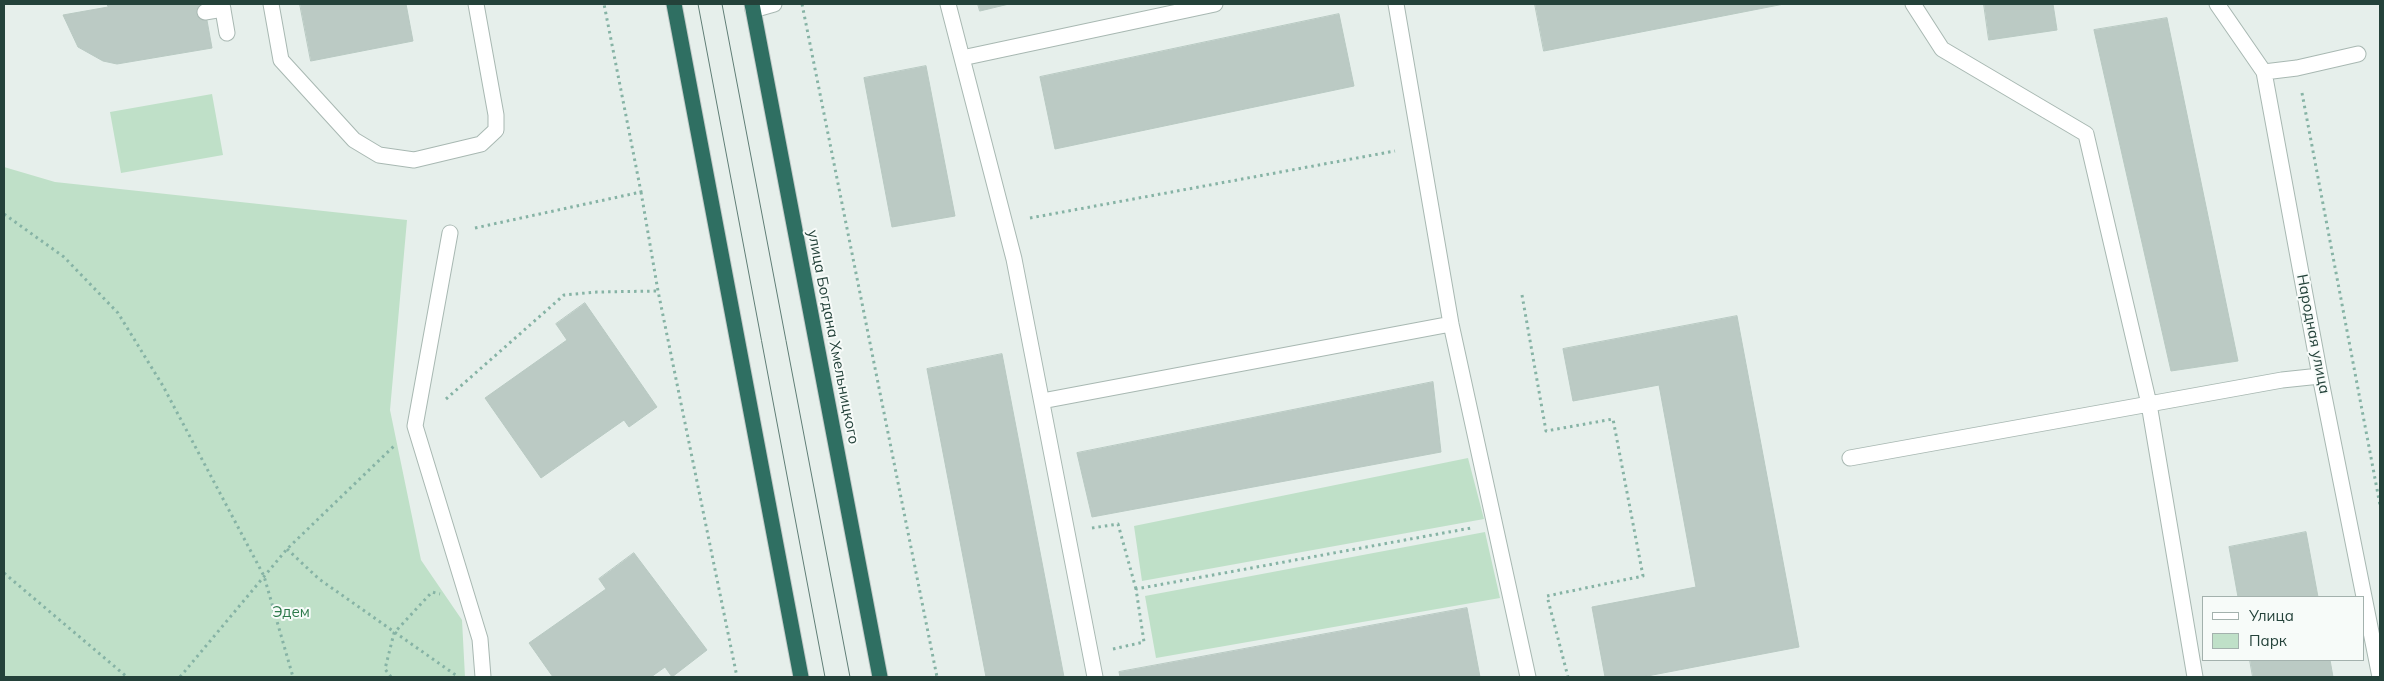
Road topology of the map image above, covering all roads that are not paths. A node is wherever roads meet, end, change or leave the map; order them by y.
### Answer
1 (271, 4) edge
2 (476, 4) edge
3 (674, 4) edge
4 (774, 4) edge
5 (948, 4) edge
6 (1215, 4) edge
7 (1396, 4) edge
8 (1913, 4) edge
9 (2217, 4) edge
10 (222, 6) edge
11 (752, 7) edge
12 (205, 12) dead end
13 (227, 33) dead end
14 (2358, 54) dead end
15 (962, 58) junction
16 (2264, 72) junction
17 (450, 234) road end
18 (1451, 324) junction
19 (2320, 376) junction
20 (1042, 401) junction
21 (2149, 404) junction
22 (1850, 458) dead end
23 (2364, 596) edge
24 (2364, 597) edge
25 (483, 677) edge
26 (801, 677) edge
27 (880, 677) edge
28 (1095, 677) edge
29 (1528, 677) edge
30 (2195, 677) edge
31 (2380, 677) edge

1 - 2 street
3 - 26 highway
4 - 11 street
5 - 15 street
6 - 15 street
7 - 18 street
8 - 21 street
9 - 16 street, Народная улица
10 - 12 street
10 - 13 street
11 - 27 highway, улица Богдана Хмельницкого
14 - 16 street
15 - 20 street
16 - 19 street, Народная улица
17 - 25 street
18 - 20 street
18 - 29 street
19 - 21 street
19 - 23 street, Народная улица
20 - 28 street
21 - 22 street
21 - 30 street
24 - 31 street, Народная улица

